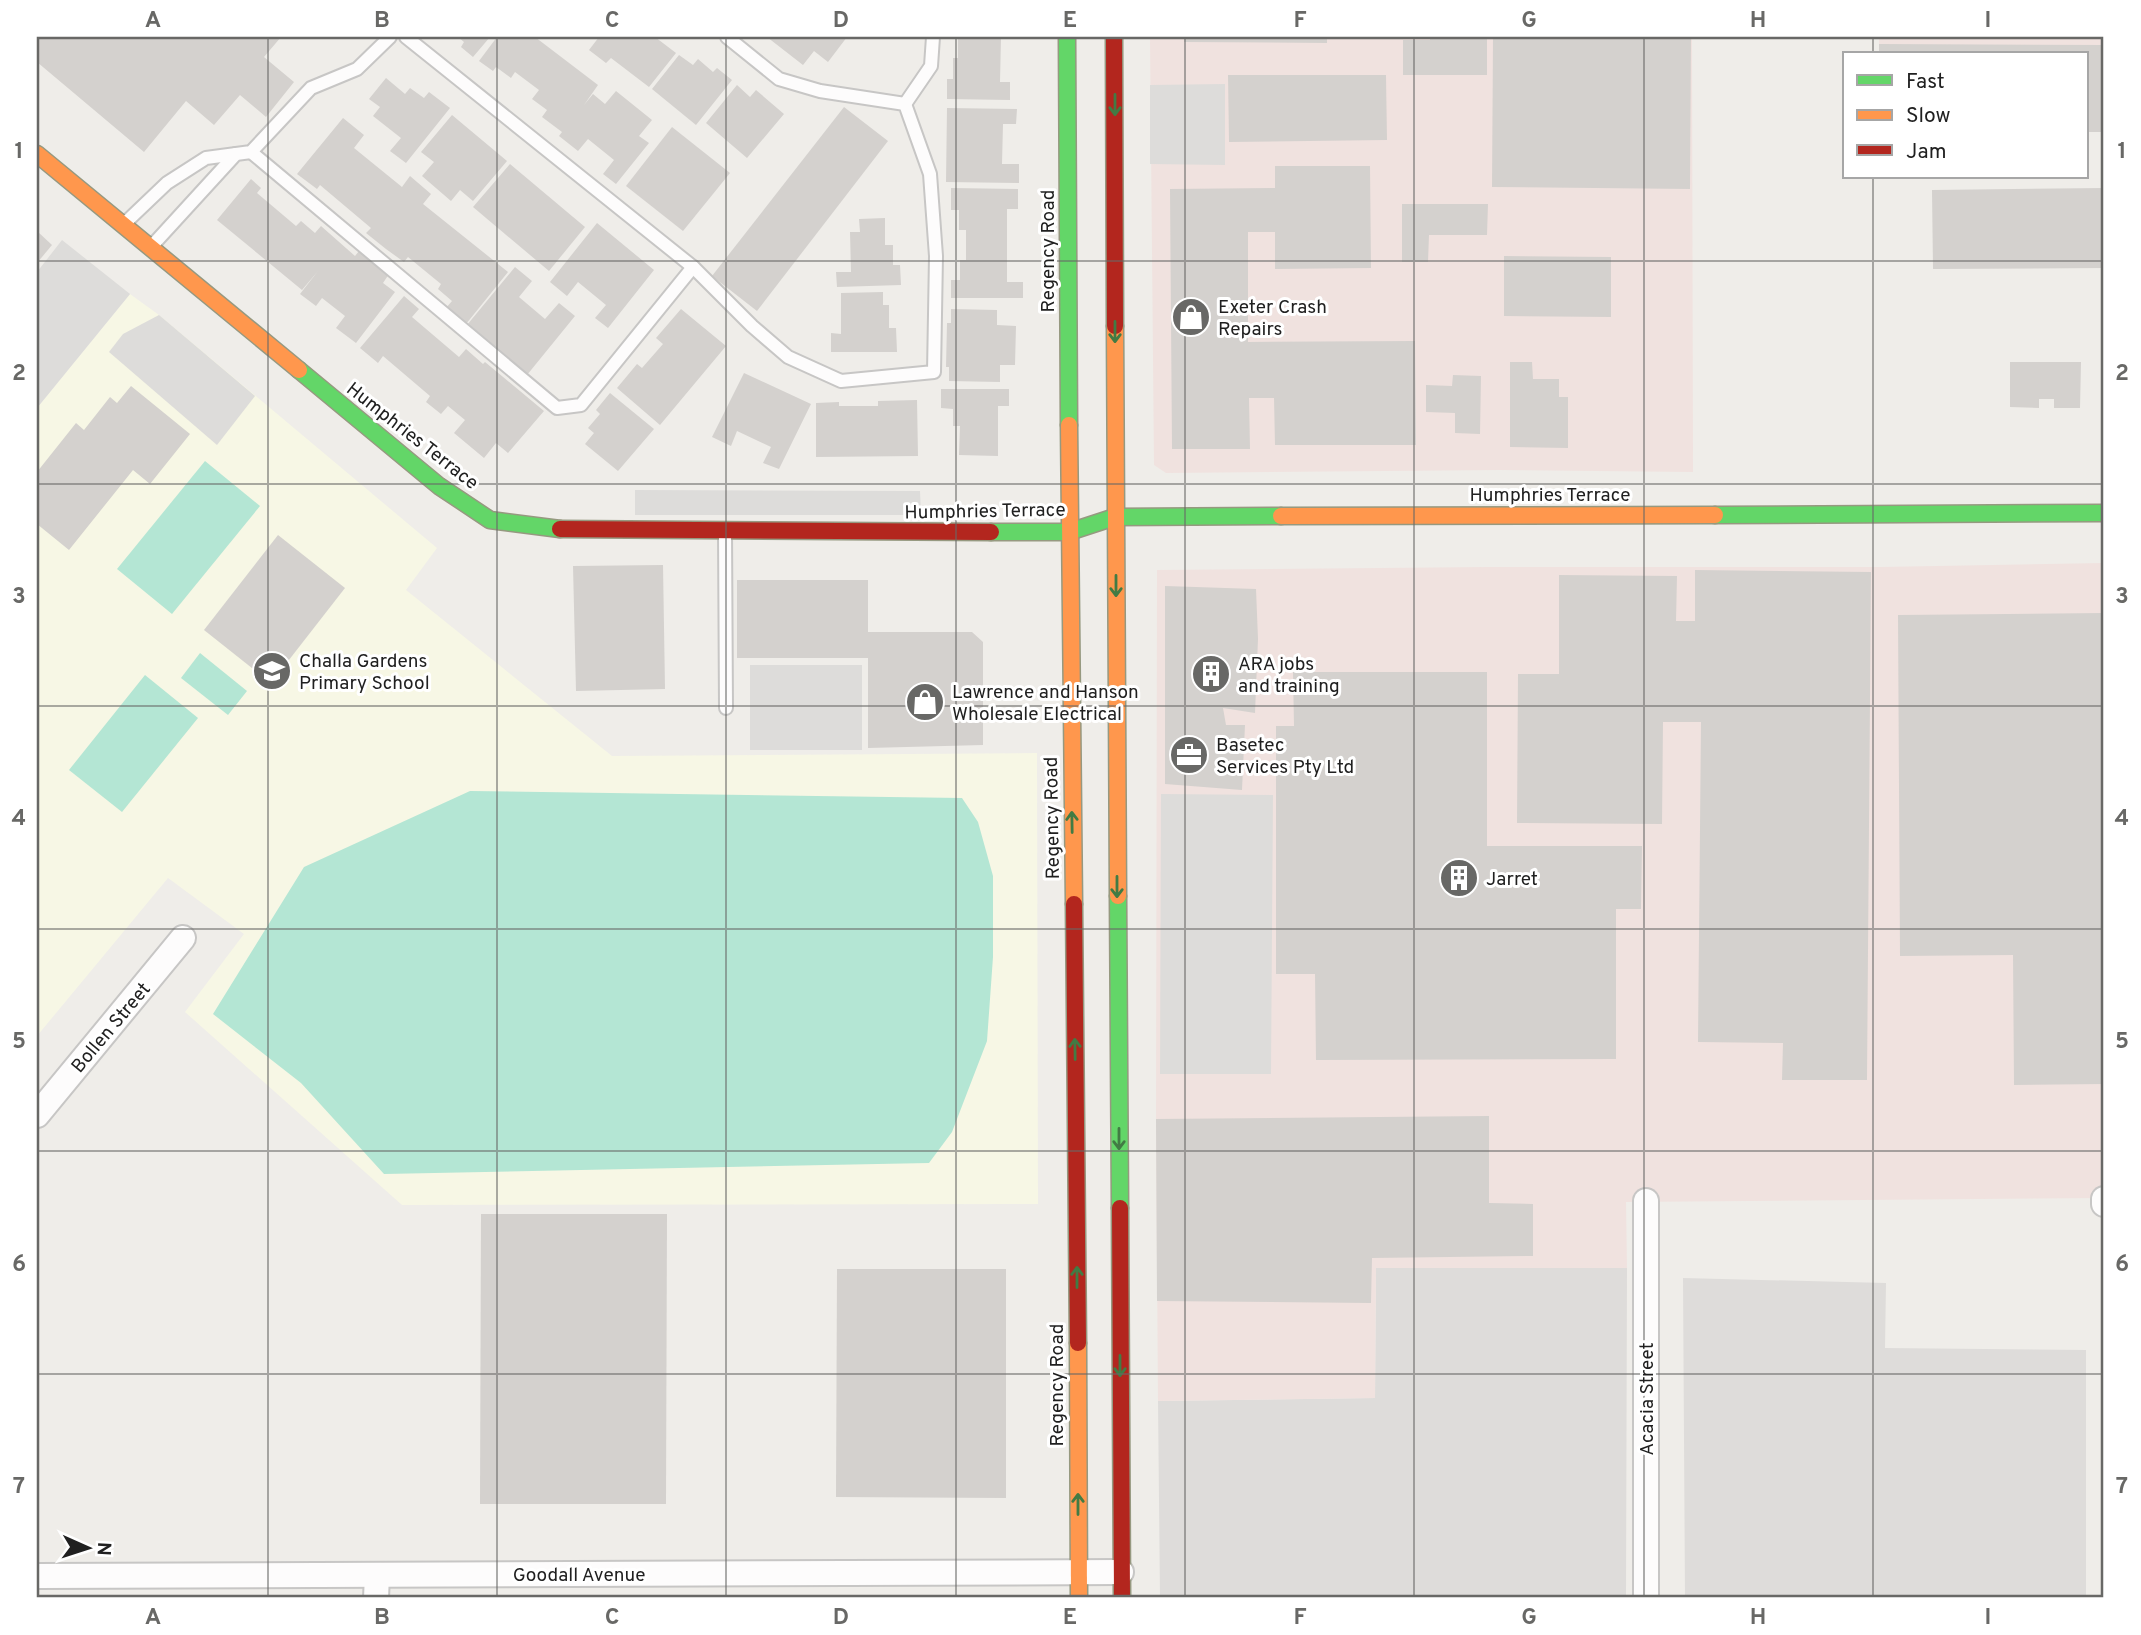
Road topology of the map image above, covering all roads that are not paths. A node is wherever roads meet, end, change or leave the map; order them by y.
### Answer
1 (390, 37) edge
2 (406, 37) edge
3 (933, 37) edge
4 (1067, 37) edge
5 (1114, 37) edge
6 (733, 39) edge
7 (905, 104) junction
8 (251, 152) junction
9 (37, 154) edge
10 (236, 154) junction
11 (122, 225) junction
12 (149, 248) junction
13 (693, 267) junction
14 (2104, 513) edge
15 (1115, 517) junction
16 (724, 531) junction
17 (1069, 532) junction
18 (726, 708) dead end
19 (183, 938) dead end
20 (37, 1115) edge
21 (1646, 1201) dead end
22 (1121, 1572) junction
23 (1079, 1573) junction
24 (37, 1576) edge
25 (377, 1587) edge
26 (1079, 1598) edge
27 (1122, 1598) edge
28 (1646, 1598) edge

1 - 8 lane
2 - 13 lane
3 - 7 lane
4 - 17 main road, Regency Road
5 -> 15 main road
6 - 7 lane
7 - 13 lane
8 - 10 lane
8 - 13 lane
9 - 11 main road, Humphries Terrace
10 - 11 lane
10 - 12 lane
11 - 12 main road, Humphries Terrace
12 - 16 main road, Humphries Terrace
14 - 15 main road, Humphries Terrace
15 - 17 main road, Humphries Terrace
15 -> 22 main road
16 - 17 main road, Humphries Terrace
16 - 18 lane
23 -> 17 main road, Regency Road
19 - 20 street, Bollen Street
21 - 28 street, Acacia Street
22 - 23 street, Goodall Avenue
22 - 27 main road
23 - 25 street, Goodall Avenue
23 - 26 main road, Regency Road
24 - 25 street, Goodall Avenue

